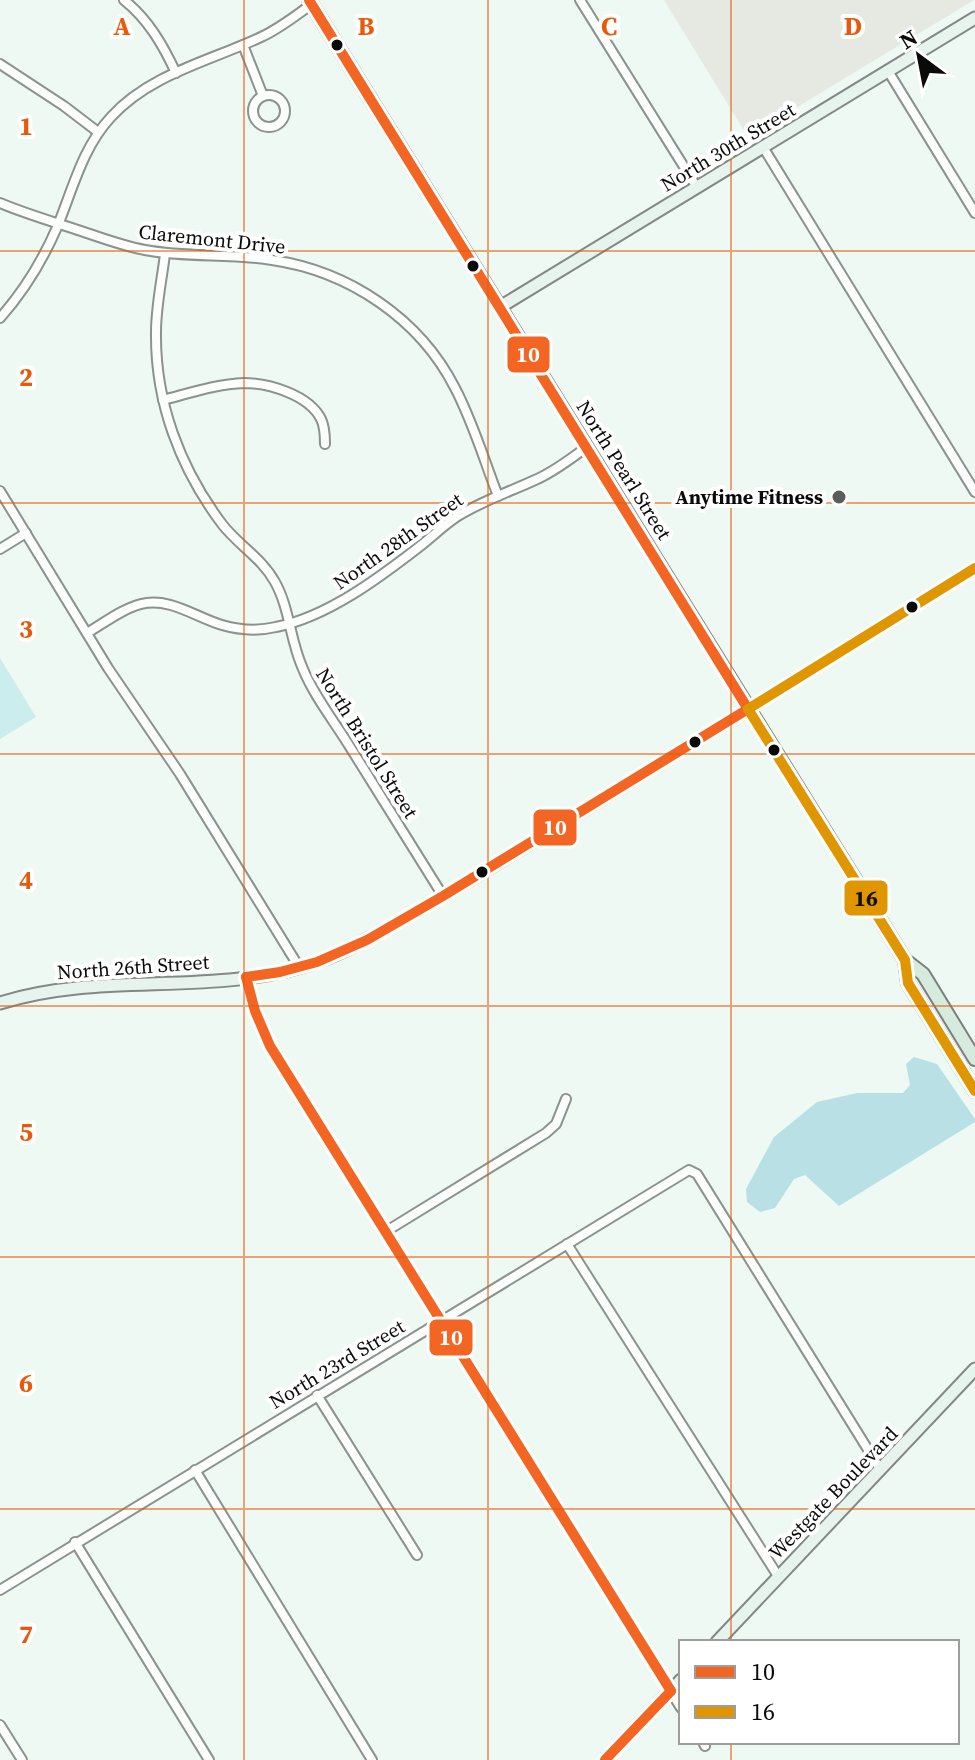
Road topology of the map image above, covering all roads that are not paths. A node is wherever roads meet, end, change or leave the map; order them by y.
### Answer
1 (124, 0) edge
2 (580, 0) edge
3 (310, 2) edge
4 (975, 18) edge
5 (243, 45) junction
6 (0, 64) edge
7 (888, 71) junction
8 (176, 73) junction
9 (263, 96) dead end
10 (98, 132) junction
11 (763, 147) junction
12 (696, 186) junction
13 (0, 203) edge
14 (975, 213) edge
15 (58, 224) junction
16 (165, 254) junction
17 (500, 307) junction
18 (0, 318) edge
19 (163, 400) junction
20 (325, 444) dead end
21 (587, 447) junction
22 (0, 491) edge
23 (975, 492) edge
24 (498, 496) junction
25 (26, 533) junction
26 (0, 549) edge
27 (975, 568) edge
28 (291, 624) junction
29 (87, 633) junction
30 (748, 709) junction
31 (443, 896) junction
32 (905, 960) junction
33 (299, 967) junction
34 (246, 977) junction
35 (0, 1003) edge
36 (975, 1059) edge
37 (975, 1091) edge
38 (566, 1099) dead end
39 (385, 1232) junction
40 (567, 1244) junction
41 (439, 1320) junction
42 (975, 1369) edge
43 (317, 1395) junction
44 (880, 1469) junction
45 (195, 1470) junction
46 (75, 1542) junction
47 (417, 1555) dead end
48 (778, 1576) junction
49 (0, 1590) edge
50 (719, 1640) edge
51 (679, 1682) edge
52 (671, 1691) junction
53 (679, 1705) edge
54 (0, 1725) edge
55 (22, 1760) edge
56 (209, 1760) edge
57 (372, 1760) edge
58 (605, 1760) edge

1 - 8 street
2 - 12 street
3 - 5 street
3 - 17 main road, North Pearl Street
4 - 7 street, North 30th Street
5 - 8 street
5 - 9 street
6 - 10 street
7 - 11 street, North 30th Street
7 - 14 street
8 - 10 street
10 - 15 street
11 - 12 street, North 30th Street
11 - 23 street
12 - 17 street, North 30th Street
13 - 15 street, Claremont Drive
15 - 16 street, Claremont Drive
15 - 18 street
16 - 19 street, North Bristol Street
16 - 24 street, Claremont Drive
17 - 21 main road, North Pearl Street
19 - 20 street
19 - 28 street, North Bristol Street
21 - 24 street, North 28th Street
21 - 30 main road, North Pearl Street
22 - 25 street
24 - 28 street, North 28th Street
25 - 26 street
25 - 29 street
27 - 30 street, North 26th Street
28 - 29 street, North 28th Street
28 - 31 street, North Bristol Street
29 - 33 street
30 - 31 street, North 26th Street
30 - 32 main road, North Pearl Street
31 - 33 street, North 26th Street
32 - 36 main road, North Pearl Street
32 - 37 main road, North Pearl Street
33 - 34 street, North 26th Street
34 - 35 street, North 26th Street
34 - 39 street
38 - 39 street
39 - 41 street
40 - 41 street, North 23rd Street
40 - 44 street, North 23rd Street
40 - 48 street
41 - 43 street, North 23rd Street
41 - 52 street
42 - 44 street, Westgate Boulevard
43 - 45 street, North 23rd Street
43 - 47 street
44 - 48 street, Westgate Boulevard
45 - 46 street, North 23rd Street
45 - 57 street
46 - 49 street, North 23rd Street
46 - 56 street
48 - 50 street, Westgate Boulevard
51 - 52 street
52 - 53 street
52 - 58 street
54 - 55 street

